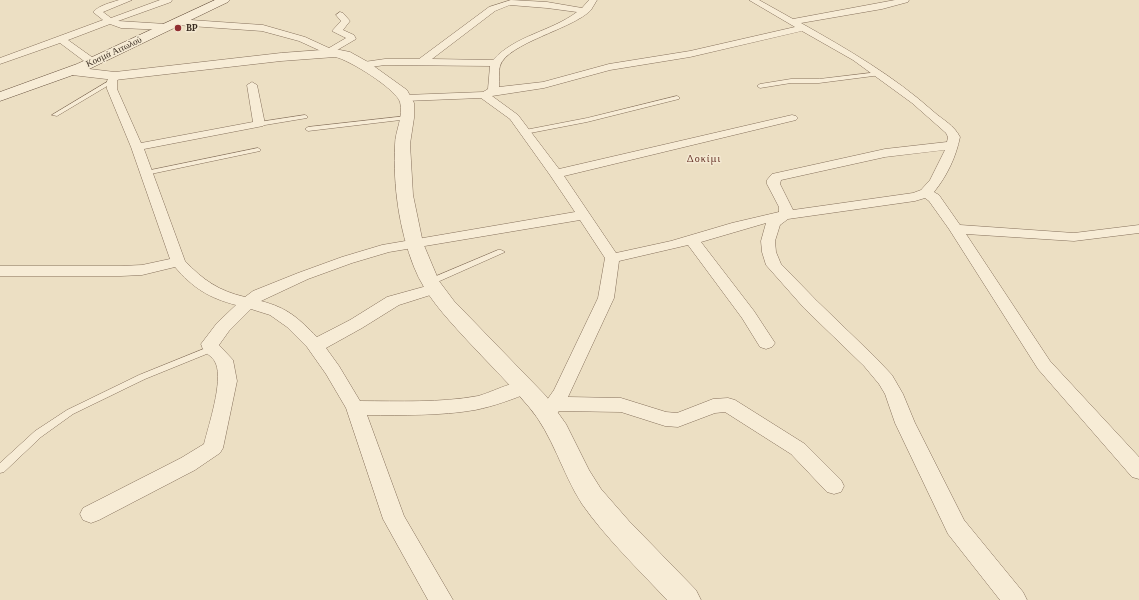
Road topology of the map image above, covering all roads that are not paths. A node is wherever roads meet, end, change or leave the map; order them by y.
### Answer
1 (128, 0) edge
2 (168, 0) edge
3 (224, 0) edge
4 (593, 0) edge
5 (753, 0) edge
6 (905, 0) edge
7 (584, 11) junction
8 (340, 15) dead end
9 (110, 21) junction
10 (792, 22) junction
11 (171, 25) junction
12 (803, 28) junction
13 (61, 39) junction
14 (328, 52) junction
15 (0, 61) edge
16 (92, 62) junction
17 (422, 62) junction
18 (496, 63) junction
19 (364, 65) junction
20 (72, 71) junction
21 (879, 74) junction
22 (113, 79) junction
23 (252, 85) dead end
24 (760, 86) dead end
25 (488, 93) junction
26 (0, 97) edge
27 (405, 98) junction
28 (677, 98) dead end
29 (55, 115) dead end
30 (305, 117) dead end
31 (407, 118) junction
32 (792, 118) dead end
33 (259, 124) junction
34 (308, 129) dead end
35 (525, 132) junction
36 (953, 145) junction
37 (137, 147) junction
38 (258, 150) dead end
39 (146, 173) junction
40 (556, 174) junction
41 (926, 193) junction
42 (583, 215) junction
43 (784, 215) junction
44 (956, 229) junction
45 (1139, 229) edge
46 (692, 240) junction
47 (414, 243) junction
48 (501, 252) dead end
49 (612, 258) junction
50 (178, 262) junction
51 (0, 271) edge
52 (432, 285) junction
53 (246, 304) junction
54 (766, 343) dead end
55 (315, 346) junction
56 (211, 349) junction
57 (525, 387) junction
58 (355, 408) junction
59 (550, 409) junction
60 (0, 469) edge
61 (1139, 471) edge
62 (834, 486) dead end
63 (91, 514) dead end
64 (441, 600) edge
65 (686, 600) edge
66 (1015, 600) edge

1 - 9 street
2 - 9 street
3 - 11 main road, Κοσμά Αιτωλού
4 - 7 street
5 - 10 street
6 - 10 street
7 - 17 street
7 - 18 street
8 - 14 street
9 - 11 street
9 - 13 street
10 - 12 street
11 - 14 street
11 - 16 main road, Κοσμά Αιτωλού
12 - 21 street
12 - 25 street
13 - 15 street
13 - 16 street
14 - 19 street
14 - 22 street
16 - 20 main road, Κοσμά Αιτωλού
17 - 18 street
17 - 19 street
18 - 25 street
19 - 27 street
20 - 22 street
20 - 26 main road, Κοσμά Αιτωλού
21 - 24 lane
21 - 36 street
22 - 29 lane
22 - 37 street
23 - 33 street
25 - 27 street
25 - 35 street
27 - 31 street
28 - 35 lane
30 - 33 lane
31 - 34 lane
31 - 47 street
32 - 40 street
33 - 37 street
35 - 40 street
36 - 41 street
36 - 43 street
37 - 39 street
38 - 39 lane
39 - 50 street
40 - 42 street
41 - 43 street
41 - 44 street
42 - 47 street
42 - 49 street
43 - 46 street
43 - 66 street
44 - 45 street
44 - 61 street
46 - 49 street
46 - 54 street
47 - 52 street
47 - 53 street
48 - 52 lane
49 - 59 street
50 - 51 street
50 - 53 street
52 - 55 street
52 - 57 street
53 - 55 street
53 - 56 street
55 - 58 street
56 - 60 lane
56 - 63 street
57 - 58 street
57 - 59 street
58 - 64 street
59 - 62 street
59 - 65 street

